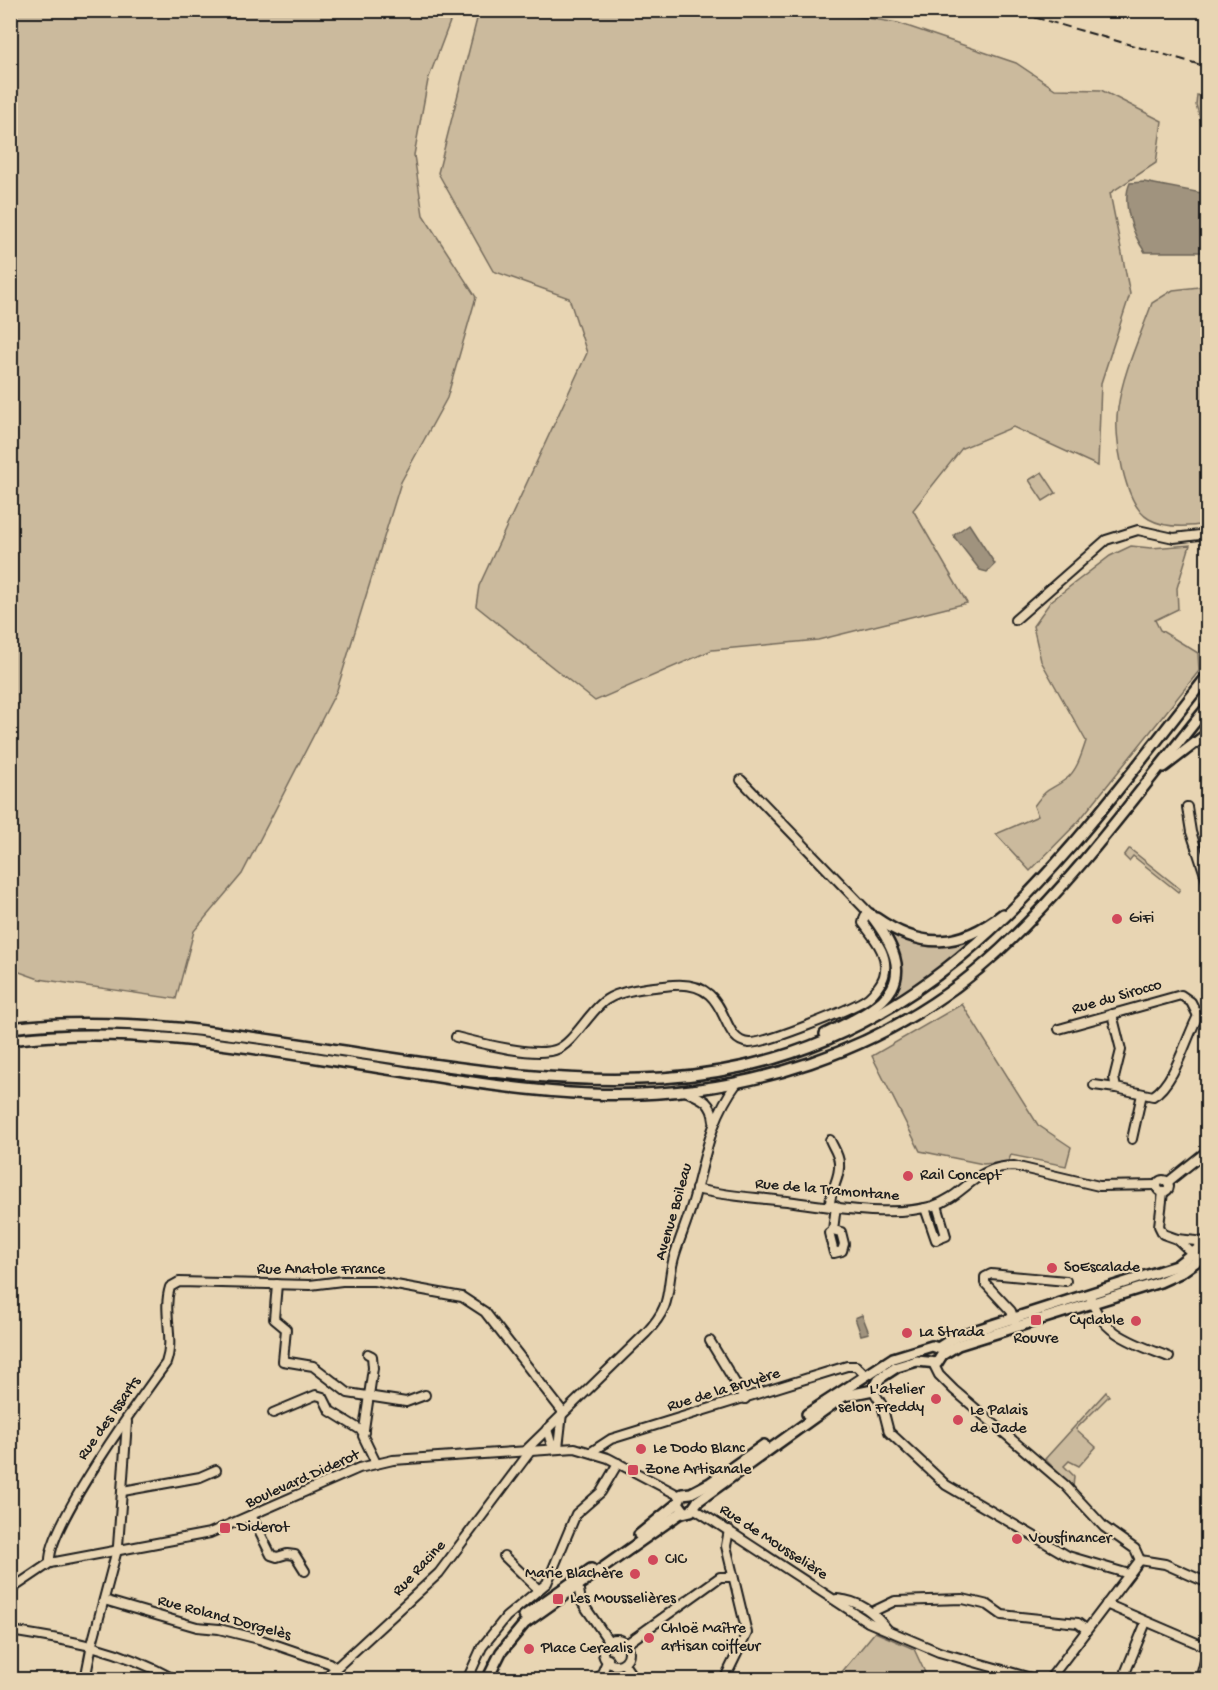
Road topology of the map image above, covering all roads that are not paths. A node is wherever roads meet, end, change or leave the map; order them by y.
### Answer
1 (1208, 534) edge
2 (1015, 620) dead end
3 (1208, 675) edge
4 (1208, 706) edge
5 (1208, 733) edge
6 (741, 780) dead end
7 (1148, 780) junction
8 (1187, 807) dead end
9 (1208, 884) edge
10 (1029, 894) junction
11 (870, 914) junction
12 (1112, 1014) junction
13 (1198, 1016) junction
14 (1208, 1018) edge
15 (10, 1028) edge
16 (1059, 1029) dead end
17 (456, 1037) dead end
18 (10, 1040) edge
19 (771, 1058) junction
20 (737, 1083) junction
21 (1094, 1084) dead end
22 (1116, 1088) junction
23 (685, 1091) junction
24 (1142, 1094) junction
25 (714, 1121) junction
26 (1132, 1139) dead end
27 (830, 1140) dead end
28 (1208, 1150) edge
29 (1168, 1182) junction
30 (1157, 1185) junction
31 (696, 1189) junction
32 (1163, 1192) junction
33 (937, 1205) junction
34 (833, 1206) junction
35 (925, 1208) junction
36 (833, 1230) dead end
37 (1177, 1239) junction
38 (1192, 1241) junction
39 (1207, 1241) edge
40 (1197, 1254) edge
41 (1066, 1281) dead end
42 (277, 1284) junction
43 (170, 1287) joint
44 (1091, 1299) junction
45 (1015, 1322) junction
46 (710, 1341) dead end
47 (940, 1351) junction
48 (368, 1354) dead end
49 (1169, 1357) dead end
50 (934, 1365) junction
51 (865, 1384) junction
52 (425, 1395) dead end
53 (369, 1396) junction
54 (745, 1399) junction
55 (563, 1412) junction
56 (273, 1413) dead end
57 (127, 1422) junction
58 (547, 1429) junction
59 (364, 1432) junction
60 (561, 1432) junction
61 (558, 1448) junction
62 (576, 1448) junction
63 (526, 1450) junction
64 (591, 1452) junction
65 (618, 1462) junction
66 (376, 1463) junction
67 (521, 1463) junction
68 (216, 1470) dead end
69 (123, 1491) junction
70 (695, 1501) junction
71 (681, 1504) junction
72 (252, 1517) junction
73 (729, 1530) junction
74 (117, 1550) junction
75 (504, 1556) dead end
76 (1140, 1560) junction
77 (50, 1563) junction
78 (305, 1571) dead end
79 (1129, 1574) junction
80 (733, 1577) junction
81 (1208, 1583) edge
82 (578, 1585) junction
83 (538, 1589) junction
84 (10, 1590) edge
85 (837, 1599) junction
86 (104, 1600) junction
87 (1106, 1604) junction
88 (872, 1612) junction
89 (1146, 1622) junction
90 (1086, 1629) junction
91 (889, 1631) junction
92 (10, 1632) edge
93 (608, 1640) junction
94 (92, 1644) junction
95 (625, 1645) junction
96 (608, 1659) junction
97 (624, 1664) junction
98 (335, 1667) junction
99 (1126, 1671) dead end
100 (85, 1680) edge
101 (176, 1680) edge
102 (324, 1680) edge
103 (467, 1680) edge
104 (481, 1680) edge
105 (487, 1680) edge
106 (598, 1680) edge
107 (635, 1680) edge
108 (724, 1680) edge
109 (1038, 1680) edge
110 (1049, 1680) edge
111 (1200, 1680) edge

1 - 2 street
3 - 10 main road
4 - 7 main road
5 - 7 main road
6 - 11 street
7 - 20 main road
8 - 9 street
10 - 11 main road
10 - 19 main road
11 - 17 street
11 - 19 main road
12 - 13 street, Rue du Sirocco
12 - 16 street, Rue du Sirocco
12 - 22 street
13 - 14 street
13 - 24 street
15 - 19 main road
18 - 23 main road
20 - 23 main road
20 - 25 street, Avenue Boileau
21 - 22 street
22 - 24 street
23 - 25 street
24 - 26 street
25 - 31 street, Avenue Boileau
27 - 34 street
28 - 29 street
29 - 30 street
29 - 32 street
30 - 32 street
30 - 33 street, Rue de la Tramontane
31 - 34 street, Rue de la Tramontane
31 - 55 street, Avenue Boileau
32 - 37 street
33 - 35 street, Rue de la Tramontane
33 - 35 street
34 - 35 street, Rue de la Tramontane
34 - 36 street
37 - 38 street
37 - 40 street
38 - 39 street
38 - 40 street
39 - 40 main road
40 - 44 main road
40 - 44 main road
41 - 45 street
42 - 43 street, Rue Anatole France
42 - 53 street
42 - 55 street, Rue Anatole France
43 - 57 street, Rue des Issarts
44 - 45 main road
44 - 49 street
45 - 47 main road
46 - 54 street
47 - 50 main road
47 - 51 main road
48 - 53 street
50 - 51 main road
50 - 76 street
51 - 54 street, Rue de la Bruyère
51 - 70 main road
51 - 79 street
52 - 53 street
53 - 59 street
54 - 64 street, Rue de la Bruyère
55 - 58 street, Avenue Boileau
55 - 60 street
56 - 59 street
57 - 69 street
57 - 77 street, Rue des Issarts
58 - 61 street
58 - 63 street, Rue Racine
59 - 66 street
60 - 61 street
60 - 62 street
61 - 62 street, Boulevard Diderot
61 - 63 street, Boulevard Diderot
62 - 64 street, Boulevard Diderot
63 - 66 street, Boulevard Diderot
63 - 67 street, Rue Racine
63 - 67 street
64 - 65 street, Boulevard Diderot
65 - 71 street, Boulevard Diderot
65 - 83 street
66 - 72 street, Boulevard Diderot
67 - 98 street, Rue Racine
68 - 69 street
69 - 74 street
70 - 71 main road
70 - 71 main road
70 - 73 street, Rue de Mousselière
71 - 82 main road
71 - 104 main road
72 - 74 street, Boulevard Diderot
72 - 78 street
73 - 80 street
73 - 85 street, Rue de Mousselière
74 - 77 street, Boulevard Diderot
74 - 86 street
75 - 83 street
76 - 79 street
76 - 81 street
77 - 84 street, Boulevard Diderot
79 - 87 street
80 - 95 street
80 - 108 street
82 - 93 street
82 - 105 main road
83 - 103 street
85 - 88 street, Rue de Mousselière
85 - 91 street, Rue de Mousselière
86 - 94 street
86 - 98 street, Rue Roland Dorgelès
87 - 89 street
87 - 90 street
88 - 90 street
88 - 91 street, Rue de Mousselière
89 - 99 street
89 - 111 street
90 - 110 street
91 - 109 street, Rue de Mousselière
92 - 94 street
93 - 95 street
93 - 96 street
94 - 100 street
94 - 101 street
95 - 97 street
96 - 97 street
96 - 106 street
97 - 107 street
98 - 102 street, Rue Racine

